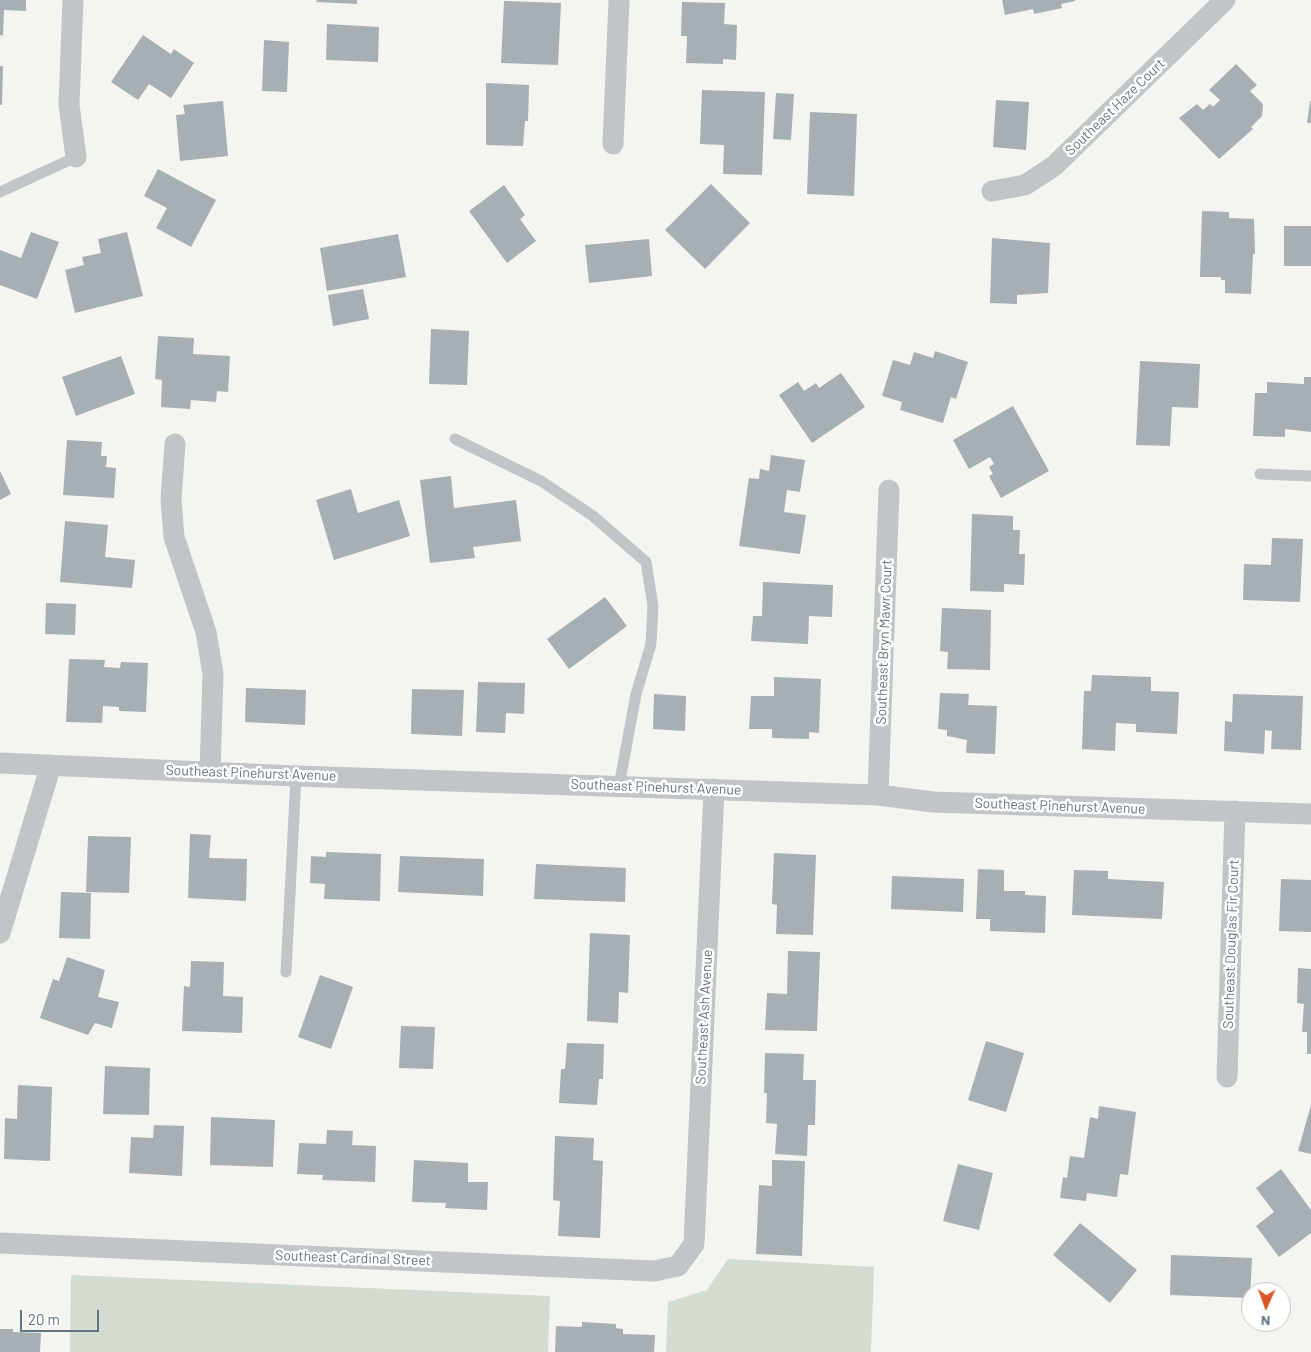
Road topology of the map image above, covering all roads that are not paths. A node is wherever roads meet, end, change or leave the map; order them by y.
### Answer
1 (73, 0) edge
2 (619, 0) edge
3 (1225, 0) edge
4 (613, 144) dead end
5 (76, 157) joint
6 (992, 191) dead end
7 (0, 192) edge
8 (455, 439) dead end
9 (175, 444) dead end
10 (1260, 474) dead end
11 (1311, 476) edge
12 (889, 490) dead end
13 (0, 763) edge
14 (51, 765) junction
15 (210, 772) junction
16 (296, 776) junction
17 (619, 786) junction
18 (714, 789) junction
19 (878, 795) junction
20 (1235, 812) junction
21 (1311, 814) edge
22 (0, 934) edge
23 (286, 972) dead end
24 (1227, 1077) dead end
25 (0, 1243) edge
26 (694, 1244) joint

1 - 5 street
2 - 4 street
3 - 6 street, Southeast Haze Court
5 - 7 lane
8 - 17 lane
9 - 15 street
10 - 11 lane
12 - 19 street, Southeast Bryn Mawr Court
13 - 14 street, Southeast Pinehurst Avenue
14 - 15 street, Southeast Pinehurst Avenue
14 - 22 street
15 - 16 street, Southeast Pinehurst Avenue
16 - 17 street, Southeast Pinehurst Avenue
16 - 23 lane
17 - 18 street, Southeast Pinehurst Avenue
18 - 19 street, Southeast Pinehurst Avenue
18 - 26 street, Southeast Ash Avenue
19 - 20 street, Southeast Pinehurst Avenue
20 - 21 street, Southeast Pinehurst Avenue
20 - 24 street, Southeast Douglas Fir Court
25 - 26 street, Southeast Cardinal Street

